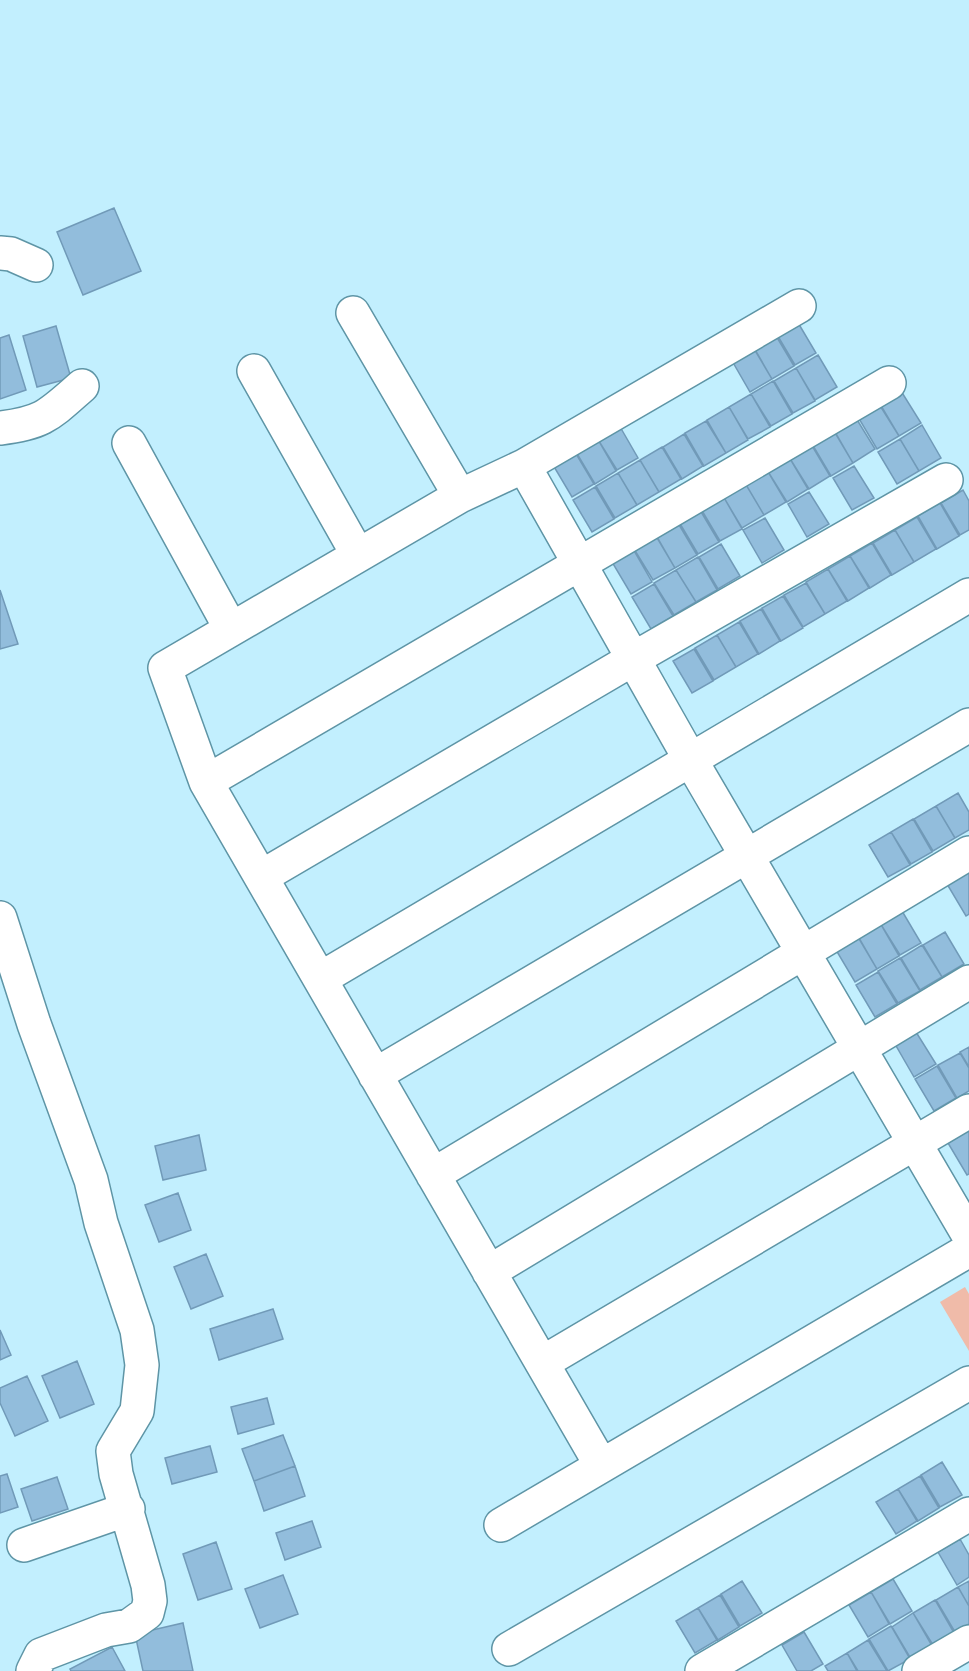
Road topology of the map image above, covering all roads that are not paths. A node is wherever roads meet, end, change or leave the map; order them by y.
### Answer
1 (0, 254) edge
2 (36, 265) dead end
3 (799, 306) dead end
4 (352, 313) dead end
5 (254, 372) dead end
6 (889, 383) dead end
7 (82, 386) dead end
8 (0, 428) edge
9 (129, 443) dead end
10 (525, 466) junction
11 (946, 480) dead end
12 (460, 496) junction
13 (358, 555) junction
14 (580, 565) junction
15 (969, 595) edge
16 (231, 629) junction
17 (633, 659) junction
18 (969, 725) edge
19 (690, 759) junction
20 (206, 782) junction
21 (969, 853) edge
22 (747, 856) junction
23 (261, 877) junction
24 (0, 918) edge
25 (804, 951) junction
26 (320, 979) junction
27 (969, 982) edge
28 (860, 1047) junction
29 (375, 1075) junction
30 (969, 1111) edge
31 (914, 1144) junction
32 (433, 1175) junction
33 (969, 1236) edge
34 (969, 1250) edge
35 (489, 1272) junction
36 (542, 1363) junction
37 (969, 1383) edge
38 (601, 1465) junction
39 (128, 1509) junction
40 (969, 1514) edge
41 (501, 1525) dead end
42 (24, 1545) dead end
43 (969, 1642) edge
44 (509, 1649) dead end
45 (33, 1671) edge
46 (702, 1671) edge
47 (919, 1671) edge

1 - 2 street
3 - 10 street
4 - 12 street
5 - 13 street
6 - 14 street
7 - 8 street
9 - 16 street
10 - 12 street
10 - 14 street
11 - 17 street
12 - 13 street
13 - 16 street
14 - 17 street
14 - 20 street
15 - 19 street
16 - 20 street
17 - 19 street
17 - 23 street
18 - 22 street
19 - 22 street
19 - 26 street
20 - 23 street
21 - 25 street
22 - 25 street
22 - 29 street
23 - 26 street
24 - 39 street
25 - 28 street
25 - 32 street
26 - 29 street
27 - 28 street
28 - 31 street
28 - 35 street
29 - 32 street
30 - 31 street
31 - 33 street
31 - 36 street
32 - 35 street
34 - 38 street
35 - 36 street
36 - 38 street
37 - 44 street
38 - 41 street
39 - 42 street
39 - 45 street
40 - 46 street
43 - 47 street

